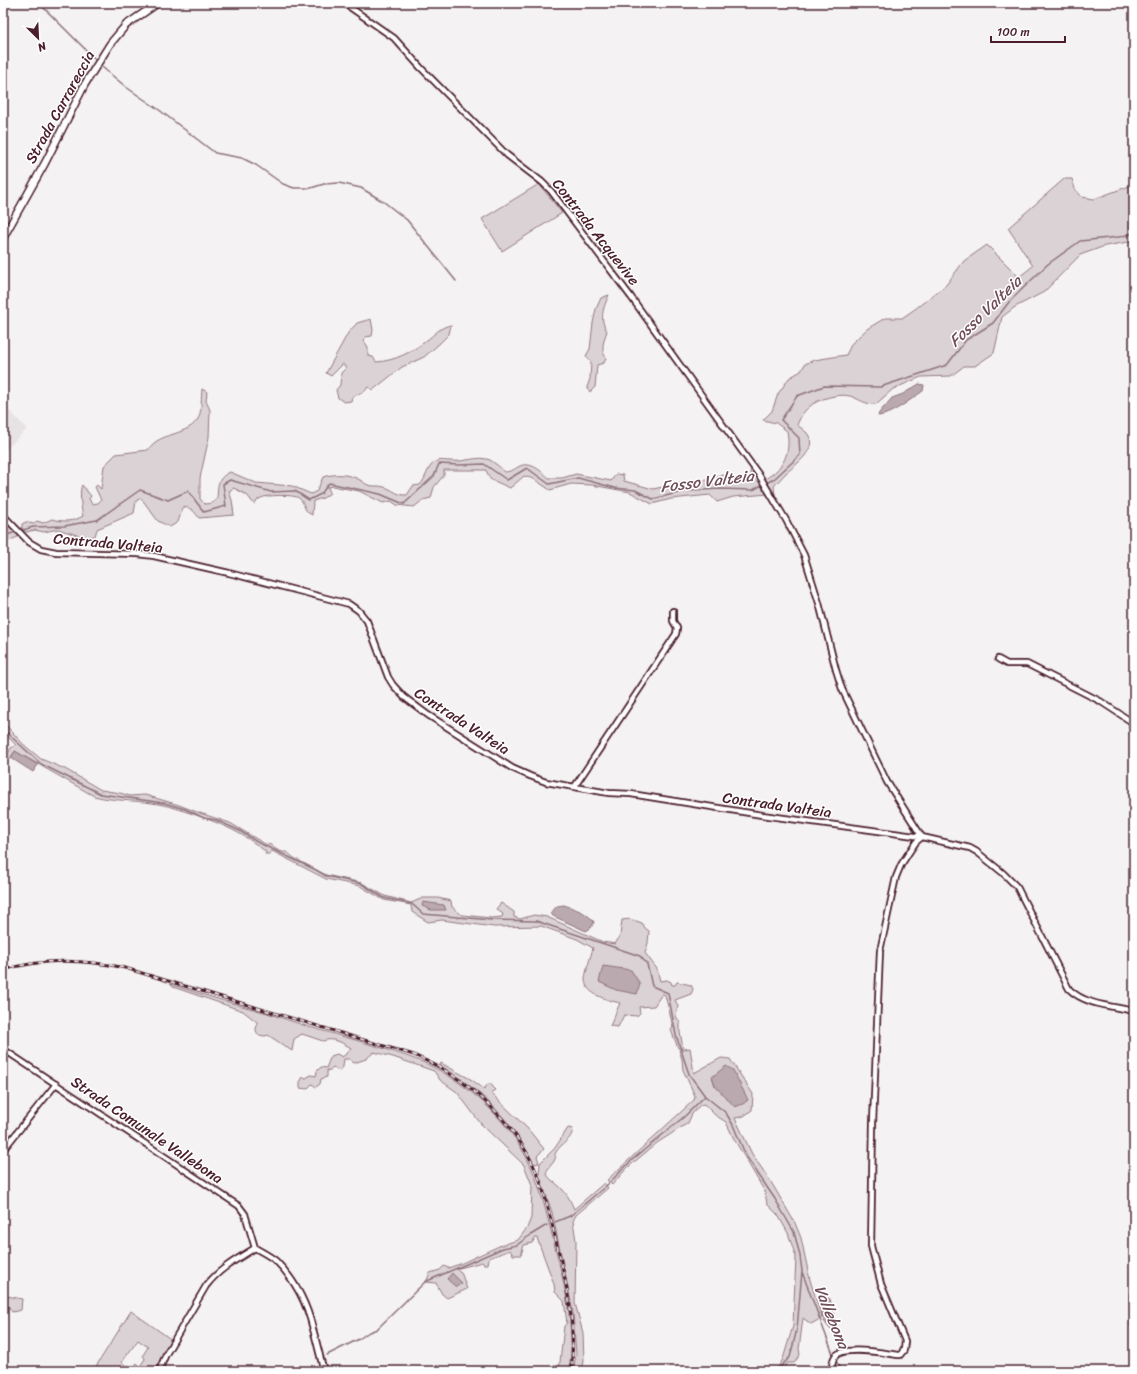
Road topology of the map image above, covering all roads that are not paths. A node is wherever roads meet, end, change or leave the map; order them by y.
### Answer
1 (158, 3) edge
2 (344, 3) edge
3 (3, 238) edge
4 (3, 515) edge
5 (673, 611) dead end
6 (998, 659) dead end
7 (1134, 737) edge
8 (575, 786) junction
9 (922, 837) junction
10 (1134, 1011) edge
11 (3, 1048) edge
12 (56, 1084) junction
13 (3, 1150) edge
14 (255, 1248) junction
15 (1134, 1295) edge
16 (1134, 1325) edge
17 (159, 1371) edge
18 (324, 1371) edge
19 (832, 1371) edge

1 - 3 main road, Strada Carrareccia
2 - 9 street, Contrada Acquevive
4 - 8 street, Contrada Valteia
5 - 8 street
6 - 7 street
8 - 9 street, Contrada Valteia
9 - 10 street, Contrada Valteia
9 - 19 street
11 - 12 street, Strada Comunale Vallebona
12 - 13 street
12 - 14 street, Strada Comunale Vallebona
14 - 17 street
14 - 18 street
15 - 16 street

